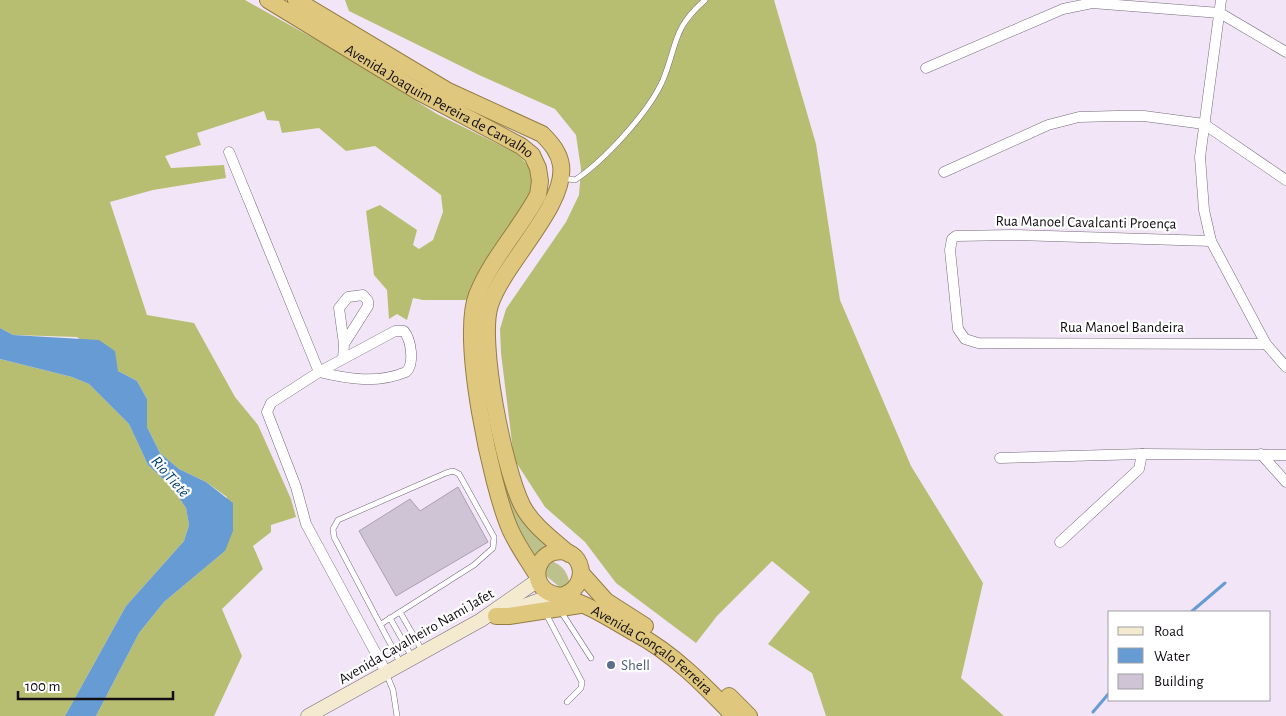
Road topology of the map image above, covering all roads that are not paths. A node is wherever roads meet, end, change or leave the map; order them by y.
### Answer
1 (268, 0) edge
2 (296, 0) edge
3 (705, 0) edge
4 (1221, 0) edge
5 (1220, 13) junction
6 (1286, 52) edge
7 (926, 68) dead end
8 (1204, 124) junction
9 (229, 152) dead end
10 (944, 172) dead end
11 (561, 178) junction
12 (1286, 180) edge
13 (1211, 241) junction
14 (978, 343) joint
15 (344, 344) dead end
16 (1266, 344) junction
17 (343, 360) junction
18 (1286, 367) edge
19 (319, 372) junction
20 (1142, 454) junction
21 (1261, 454) junction
22 (1286, 455) edge
23 (1000, 458) dead end
24 (1286, 482) edge
25 (1060, 542) dead end
26 (569, 554) junction
27 (581, 573) junction
28 (538, 578) junction
29 (554, 602) junction
30 (400, 612) junction
31 (390, 618) junction
32 (488, 618) junction
33 (381, 624) junction
34 (412, 658) junction
35 (591, 658) dead end
36 (386, 672) junction
37 (568, 702) dead end
38 (313, 715) edge
39 (397, 716) edge
40 (734, 716) edge
41 (748, 716) edge

1 - 28 highway, Avenida Joaquim Pereira de Carvalho
2 - 11 highway, Avenida Joaquim Pereira de Carvalho
3 - 11 lane
4 - 5 street
5 - 6 street
5 - 7 street
5 - 8 street
8 - 10 street
8 - 12 street
8 - 13 street
9 - 19 street
11 - 26 highway
13 - 14 street, Rua Manoel Cavalcanti Proença
13 - 16 street
14 - 16 street, Rua Manoel Bandeira
15 - 17 street
16 - 18 street
17 - 19 street
17 - 19 street
19 - 36 street
20 - 21 street
20 - 23 street
20 - 25 street
21 - 22 street
21 - 24 street
26 - 27 highway
26 - 28 highway
27 - 29 highway
27 - 41 highway, Avenida Gonçalo Ferreira
28 - 29 highway
28 - 32 main road, Avenida Cavalheiro Nami Jafet
29 - 32 highway
29 - 35 lane
29 - 37 lane
29 - 40 highway, Avenida Gonçalo Ferreira
30 - 31 lane
30 - 33 lane
30 - 34 lane
31 - 33 lane
31 - 34 lane
32 - 34 main road, Avenida Cavalheiro Nami Jafet
33 - 34 lane
34 - 36 main road, Avenida Cavalheiro Nami Jafet
36 - 38 main road, Avenida Cavalheiro Nami Jafet
36 - 39 lane

